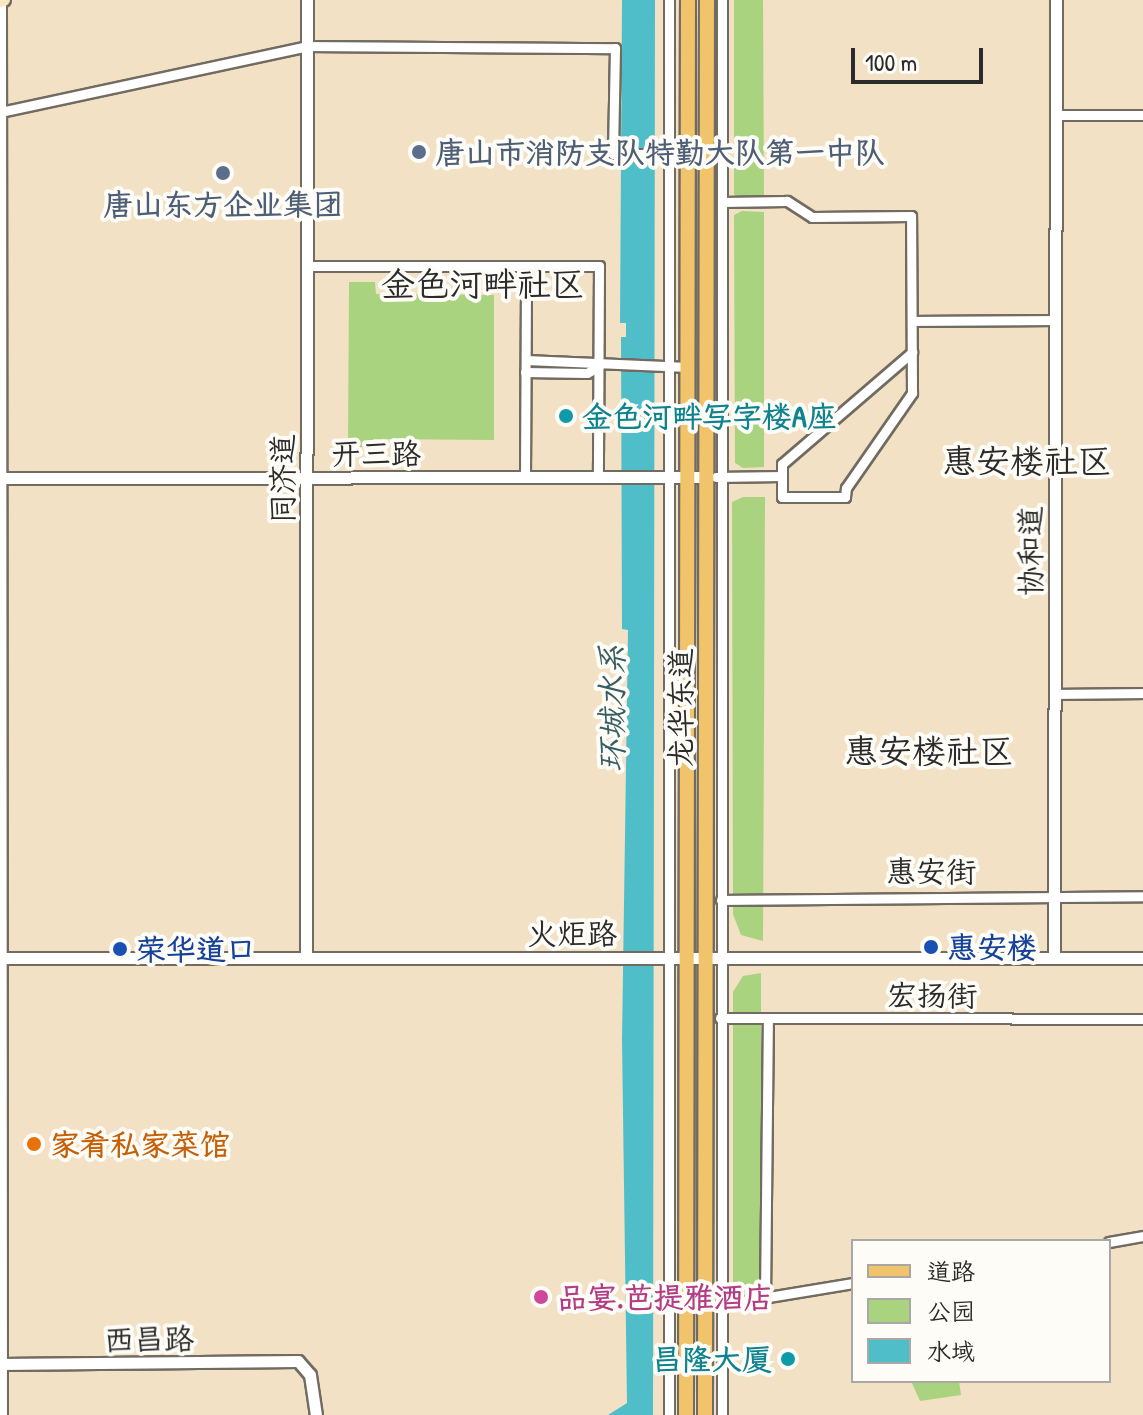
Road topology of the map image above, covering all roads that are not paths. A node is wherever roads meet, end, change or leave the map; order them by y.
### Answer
1 (1, 0) edge
2 (307, 0) edge
3 (669, 0) edge
4 (688, 0) edge
5 (707, 0) edge
6 (722, 0) edge
7 (1056, 0) edge
8 (307, 46) junction
9 (0, 112) edge
10 (1056, 115) junction
11 (1143, 115) edge
12 (664, 154) junction
13 (689, 154) junction
14 (722, 202) junction
15 (307, 266) junction
16 (526, 267) junction
17 (1055, 320) junction
18 (912, 321) junction
19 (912, 352) junction
20 (526, 360) junction
21 (604, 366) junction
22 (669, 366) junction
23 (688, 367) junction
24 (525, 372) junction
25 (782, 476) junction
26 (525, 477) junction
27 (598, 477) junction
28 (663, 477) junction
29 (688, 477) junction
30 (705, 477) junction
31 (721, 477) junction
32 (0, 478) edge
33 (306, 478) junction
34 (1143, 693) edge
35 (1054, 694) junction
36 (1054, 896) junction
37 (1143, 896) edge
38 (721, 900) junction
39 (1, 958) edge
40 (306, 958) junction
41 (668, 958) junction
42 (688, 958) junction
43 (714, 958) junction
44 (1054, 958) junction
45 (1143, 958) edge
46 (720, 1018) junction
47 (768, 1019) junction
48 (1143, 1019) edge
49 (1143, 1236) edge
50 (1111, 1242) edge
51 (851, 1283) edge
52 (765, 1298) junction
53 (720, 1305) junction
54 (2, 1364) edge
55 (1, 1415) edge
56 (316, 1415) edge
57 (669, 1415) edge
58 (686, 1415) edge
59 (705, 1415) edge
60 (722, 1415) edge

1 - 9 street
2 - 8 street, 同济道
3 - 12 street
4 - 13 main road, 龙华东道
5 - 30 main road, 龙华东道
6 - 14 street
7 - 10 street, 协和道
8 - 9 street
8 - 12 street
8 - 15 street, 同济道
9 - 32 street
10 - 11 street
10 - 17 street, 协和道
12 - 13 street
12 - 22 street
13 - 23 main road, 龙华东道
14 - 18 street
14 - 31 street
15 - 16 street
15 - 33 street, 同济道
16 - 20 street
16 - 21 street
17 - 18 street
17 - 35 street, 协和道
18 - 19 street
19 - 25 street
19 - 25 street
20 - 21 street
20 - 24 street
21 - 22 street
21 - 24 street
21 - 27 street
22 - 23 street
22 - 28 street
23 - 29 main road, 龙华东道
24 - 26 street
25 - 31 street
26 - 27 street, 开三路
26 - 33 street, 开三路
27 - 28 street, 开三路
28 - 29 street, 开三路
28 - 41 street
29 - 30 street, 开三路
29 - 42 main road, 龙华东道
30 - 31 street
30 - 43 main road, 龙华东道
31 - 38 street
32 - 33 street, 开三路
32 - 39 street
33 - 40 street, 同济道
34 - 35 street
35 - 36 street, 协和道
36 - 37 street, 惠安街
36 - 38 street, 惠安街
36 - 44 street, 协和道
38 - 43 street
39 - 40 street, 火炬路
39 - 54 street
40 - 41 street, 火炬路
41 - 42 street, 火炬路
41 - 57 street
42 - 43 street, 火炬路
42 - 58 main road, 龙华东道
43 - 44 street, 火炬路
43 - 46 street
43 - 59 main road, 龙华东道
44 - 45 street, 火炬路
46 - 47 street, 宏扬街
46 - 53 street
47 - 48 street, 宏扬街
47 - 52 street
49 - 50 street
51 - 52 street
52 - 53 street
53 - 60 street
54 - 55 street
54 - 56 street, 西昌路

